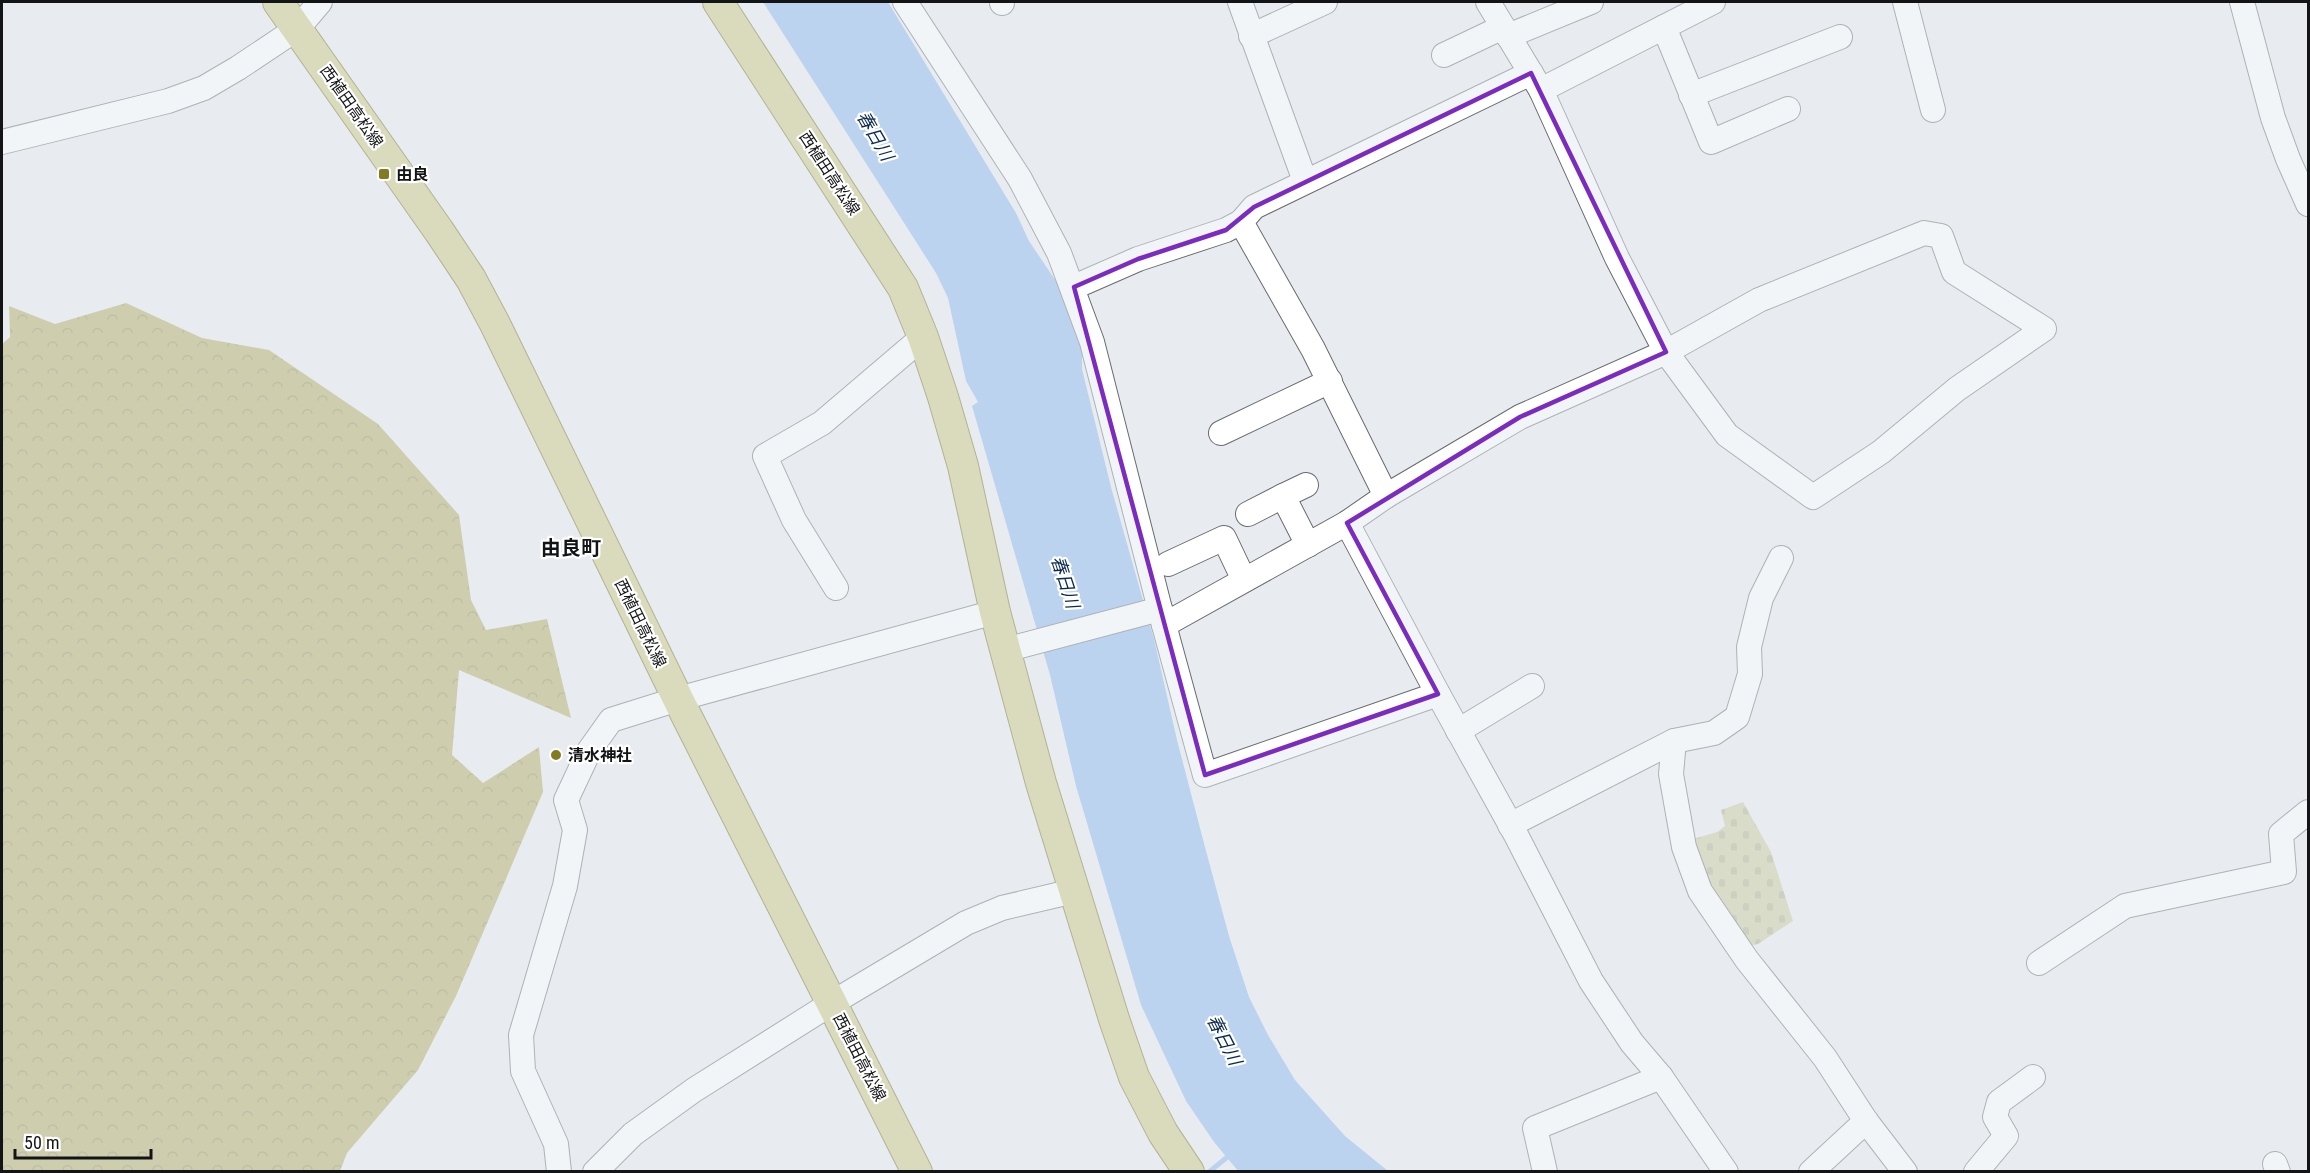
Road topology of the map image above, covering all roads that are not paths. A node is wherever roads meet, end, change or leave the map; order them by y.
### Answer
1 (278, 2) edge
2 (320, 2) edge
3 (717, 2) edge
4 (905, 2) edge
5 (1240, 2) edge
6 (1324, 2) edge
7 (1488, 2) edge
8 (1591, 2) edge
9 (1713, 2) edge
10 (1905, 2) edge
11 (2242, 2) edge
12 (1664, 27) junction
13 (298, 28) junction
14 (1506, 31) junction
15 (1251, 36) junction
16 (1840, 37) dead end
17 (1444, 55) dead end
18 (1536, 82) junction
19 (1691, 94) junction
20 (1788, 109) dead end
21 (1933, 110) dead end
22 (2, 142) edge
23 (1305, 181) junction
24 (2308, 204) edge
25 (1241, 222) junction
26 (1074, 287) junction
27 (923, 337) junction
28 (1666, 352) junction
29 (1329, 381) junction
30 (1221, 433) dead end
31 (1306, 485) dead end
32 (1283, 496) junction
33 (1386, 496) junction
34 (1248, 514) dead end
35 (1347, 523) junction
36 (1308, 545) junction
37 (1782, 558) dead end
38 (1168, 564) dead end
39 (1244, 580) junction
40 (836, 588) dead end
41 (995, 612) junction
42 (1162, 617) junction
43 (1005, 650) junction
44 (1532, 686) dead end
45 (1438, 694) junction
46 (678, 699) junction
47 (1458, 730) junction
48 (1674, 741) junction
49 (2308, 812) edge
50 (1510, 825) junction
51 (1074, 891) junction
52 (2039, 963) dead end
53 (832, 1003) junction
54 (1660, 1077) junction
55 (2033, 1077) dead end
56 (1866, 1121) junction
57 (559, 1172) edge
58 (596, 1172) edge
59 (917, 1172) edge
60 (1190, 1172) edge
61 (1545, 1172) edge
62 (1726, 1172) edge
63 (1811, 1172) edge
64 (1905, 1172) edge
65 (1976, 1172) edge

1 - 13 main road, 西植田高松線
2 - 13 street
3 - 27 main road, 西植田高松線
4 - 26 street
5 - 15 street
6 - 15 street
7 - 14 street
8 - 14 street
9 - 12 street
10 - 21 street
11 - 24 street
12 - 18 street
12 - 19 street
13 - 22 street
13 - 46 main road, 西植田高松線
14 - 17 street
14 - 18 street
15 - 23 street
16 - 19 street
18 - 23 street
18 - 28 street
19 - 20 street
23 - 25 street
25 - 26 street
25 - 29 street
26 - 42 street
27 - 40 street
27 - 41 main road, 西植田高松線
28 - 28 street
28 - 33 street
29 - 30 street
29 - 33 street
31 - 32 street
32 - 34 street
32 - 36 street
33 - 35 street
35 - 36 street
35 - 45 street
36 - 39 street
37 - 48 street
38 - 39 street
39 - 42 street
41 - 43 main road, 西植田高松線
41 - 46 street
42 - 43 street
42 - 45 street
43 - 51 main road, 西植田高松線
44 - 47 street
45 - 47 street
46 - 53 main road, 西植田高松線
46 - 57 street
47 - 50 street
48 - 50 street
48 - 56 street
49 - 52 street
50 - 54 street
51 - 53 street
51 - 60 main road, 西植田高松線
53 - 58 street
53 - 59 main road, 西植田高松線
54 - 61 street
54 - 62 street
55 - 65 street
56 - 63 street
56 - 64 street

